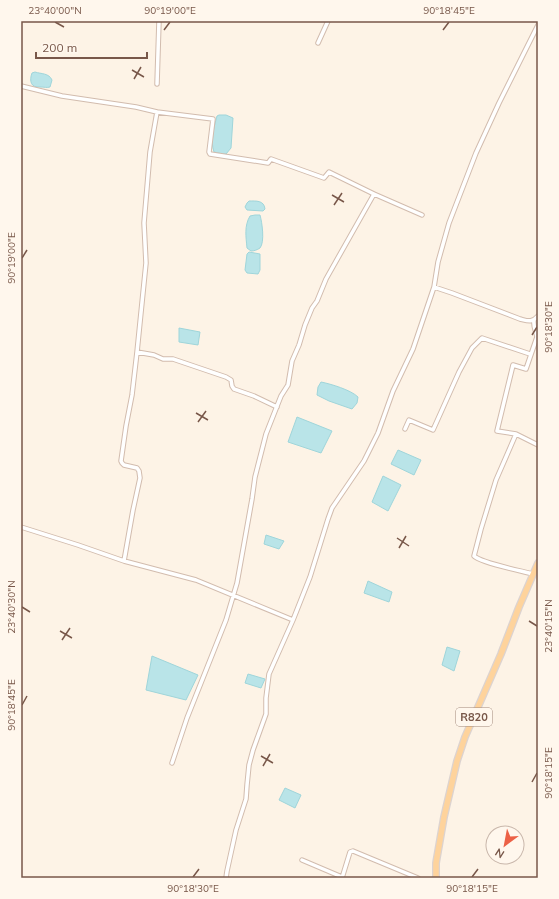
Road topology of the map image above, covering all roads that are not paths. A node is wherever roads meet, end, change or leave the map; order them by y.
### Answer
1 (159, 21) edge
2 (328, 21) edge
3 (538, 25) edge
4 (318, 43) dead end
5 (157, 84) dead end
6 (21, 86) edge
7 (157, 112) junction
8 (374, 194) junction
9 (422, 215) dead end
10 (434, 287) junction
11 (538, 316) edge
12 (534, 320) junction
13 (137, 352) junction
14 (530, 354) junction
15 (277, 407) junction
16 (405, 429) dead end
17 (516, 434) junction
18 (538, 444) edge
19 (21, 527) edge
20 (124, 561) junction
21 (538, 563) edge
22 (533, 574) junction
23 (293, 620) junction
24 (172, 763) dead end
25 (302, 860) dead end
26 (342, 877) edge
27 (226, 878) edge
28 (418, 878) edge
29 (436, 878) edge

1 - 5 street
2 - 4 street
3 - 10 street
6 - 7 street
7 - 8 street
7 - 13 street
8 - 9 street
8 - 15 street
10 - 12 street
10 - 23 street
11 - 12 street
12 - 14 street
13 - 15 street
13 - 20 street
14 - 16 street
14 - 17 street
15 - 24 street
17 - 18 street
17 - 22 street
19 - 20 street
20 - 23 street
21 - 22 main road, R820
22 - 29 main road, R820
23 - 27 street
25 - 26 street
26 - 28 street

